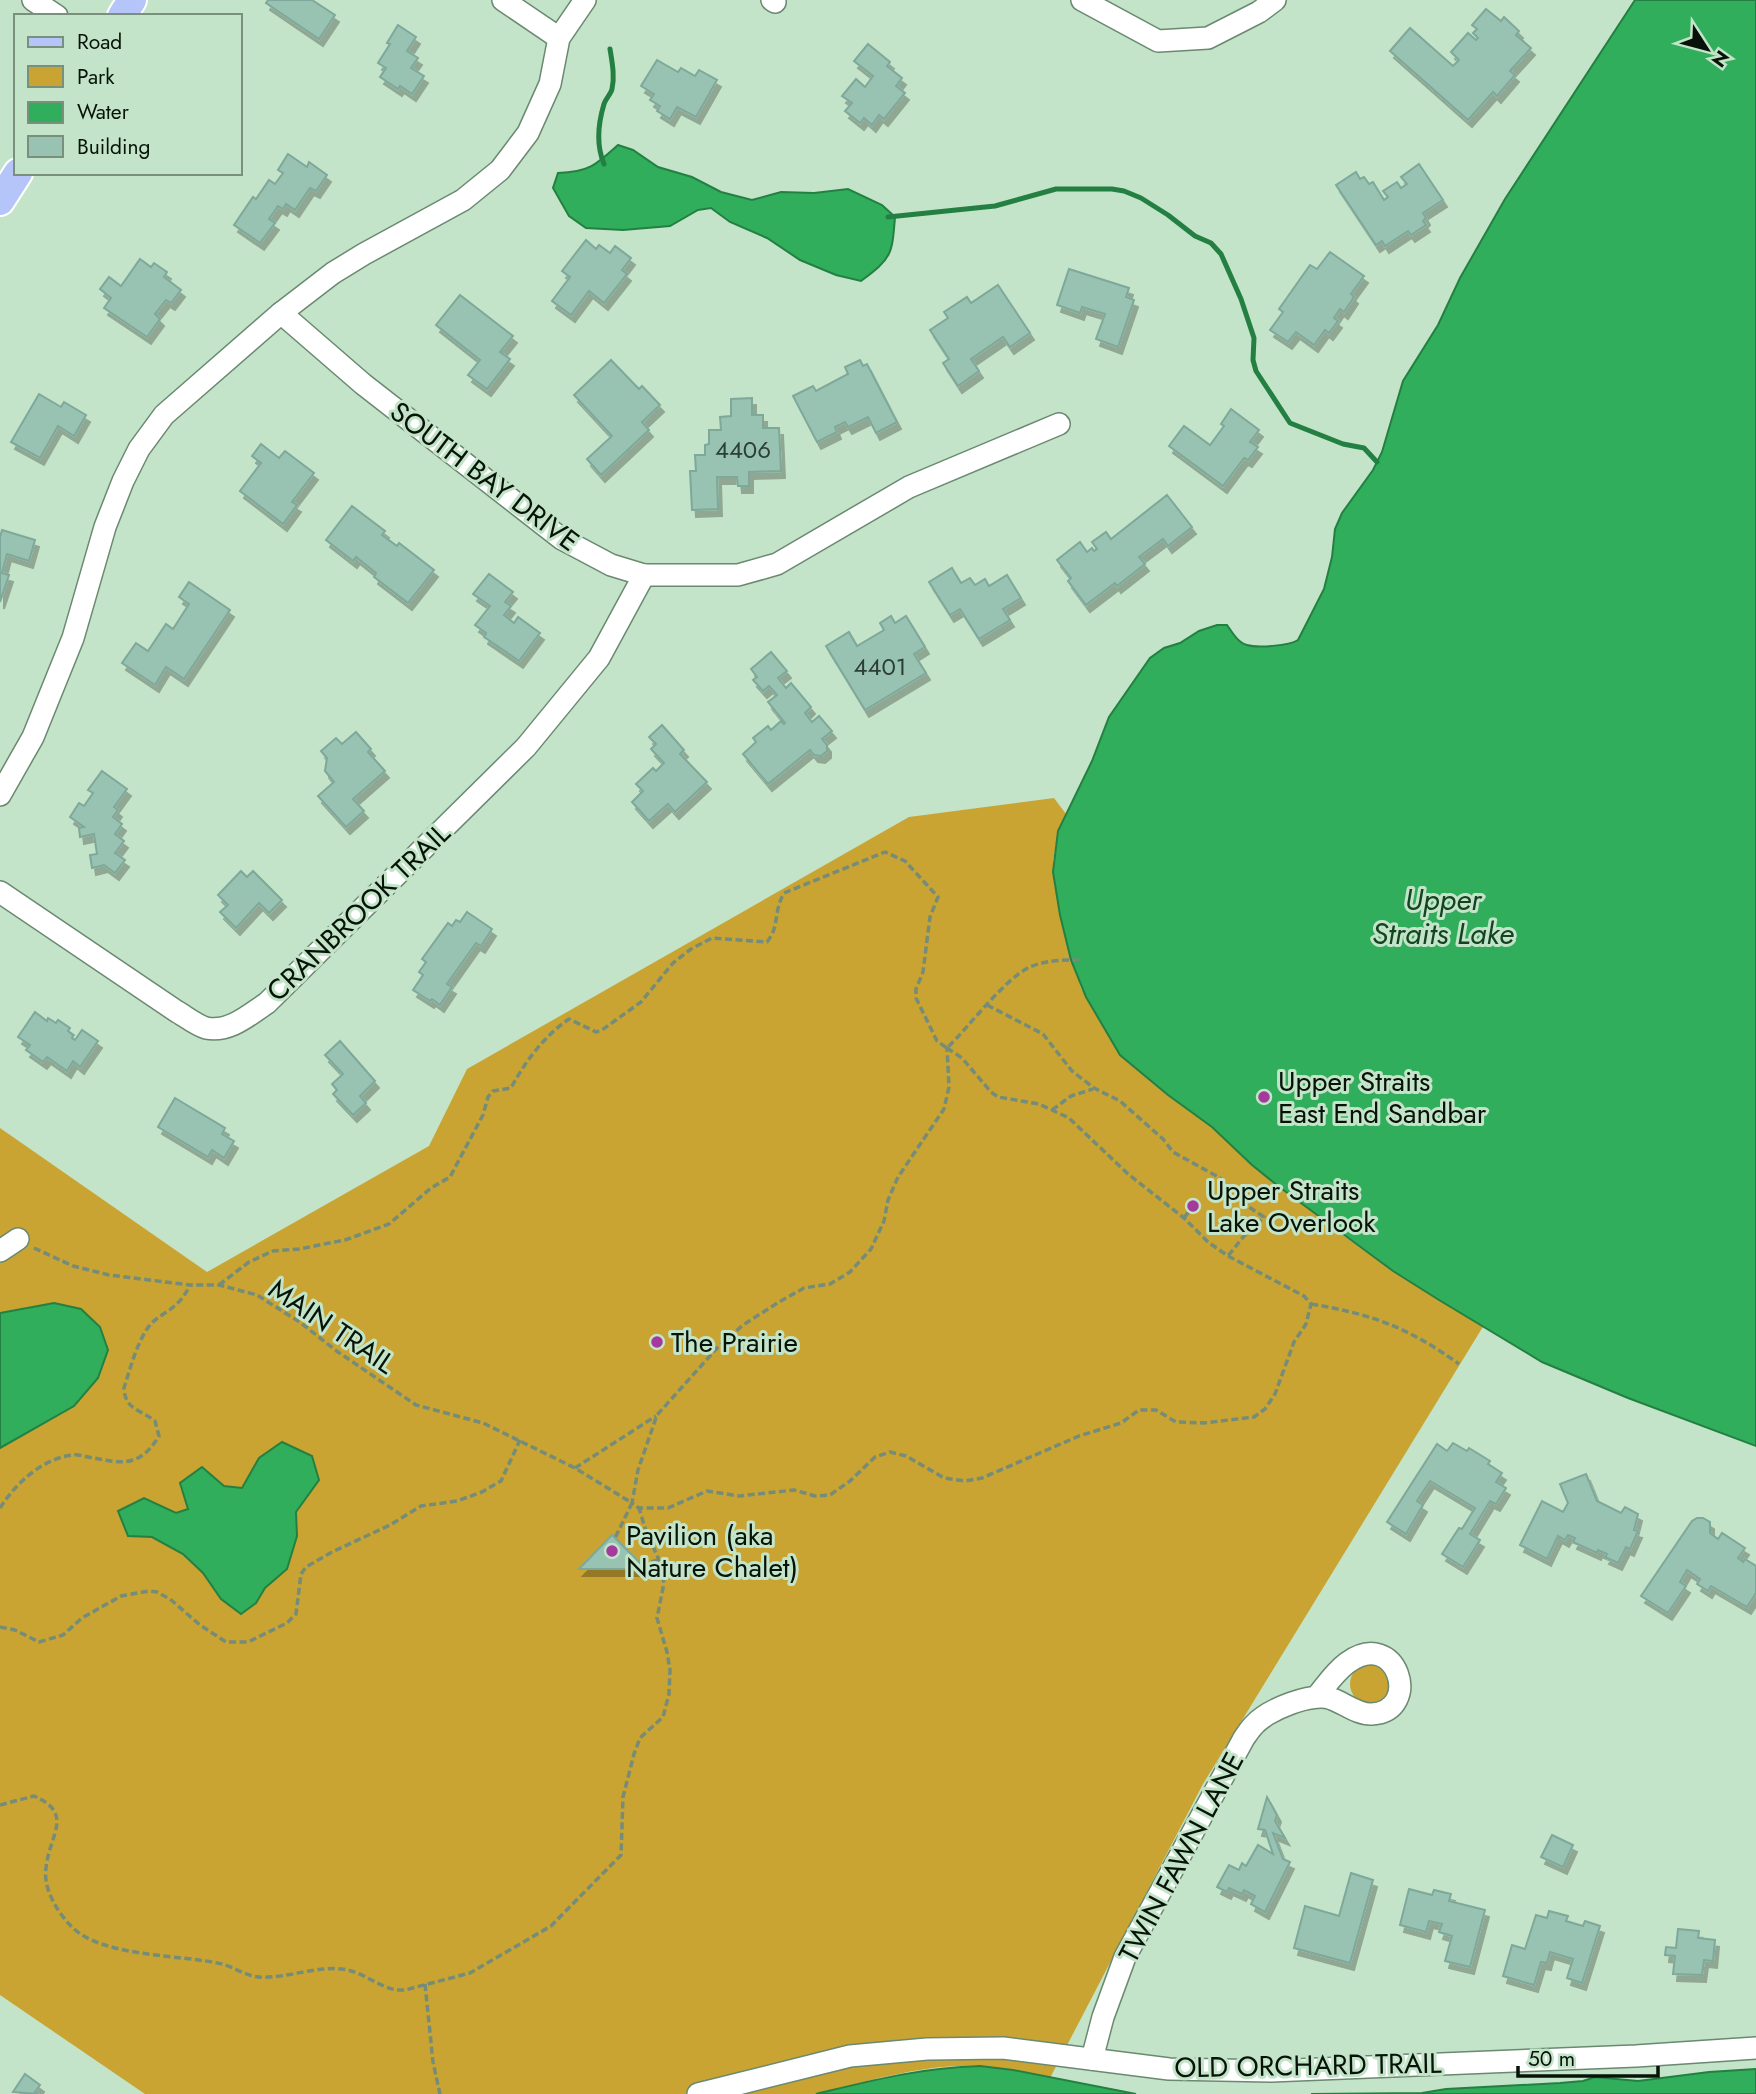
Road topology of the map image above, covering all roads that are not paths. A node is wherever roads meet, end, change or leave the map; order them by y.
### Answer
1 (33, 0) edge
2 (503, 0) edge
3 (585, 0) edge
4 (1082, 0) edge
5 (1275, 0) edge
6 (54, 14) edge
7 (559, 38) junction
8 (17, 175) edge
9 (0, 201) edge
10 (281, 313) junction
11 (1059, 424) dead end
12 (644, 575) junction
13 (0, 795) edge
14 (0, 892) edge
15 (19, 1239) road end
16 (0, 1251) edge
17 (1318, 1695) dead end
18 (1756, 2048) edge
19 (1092, 2059) junction
20 (698, 2094) edge

1 - 6 street
2 - 7 street
3 - 7 street
4 - 5 street
7 - 10 street
8 - 9 main road
10 - 12 street, SOUTH BAY DRIVE
10 - 13 street
11 - 12 street, SOUTH BAY DRIVE
12 - 14 street, CRANBROOK TRAIL
15 - 16 street
17 - 19 street, TWIN FAWN LANE
18 - 19 street, OLD ORCHARD TRAIL
19 - 20 street, OLD ORCHARD TRAIL

